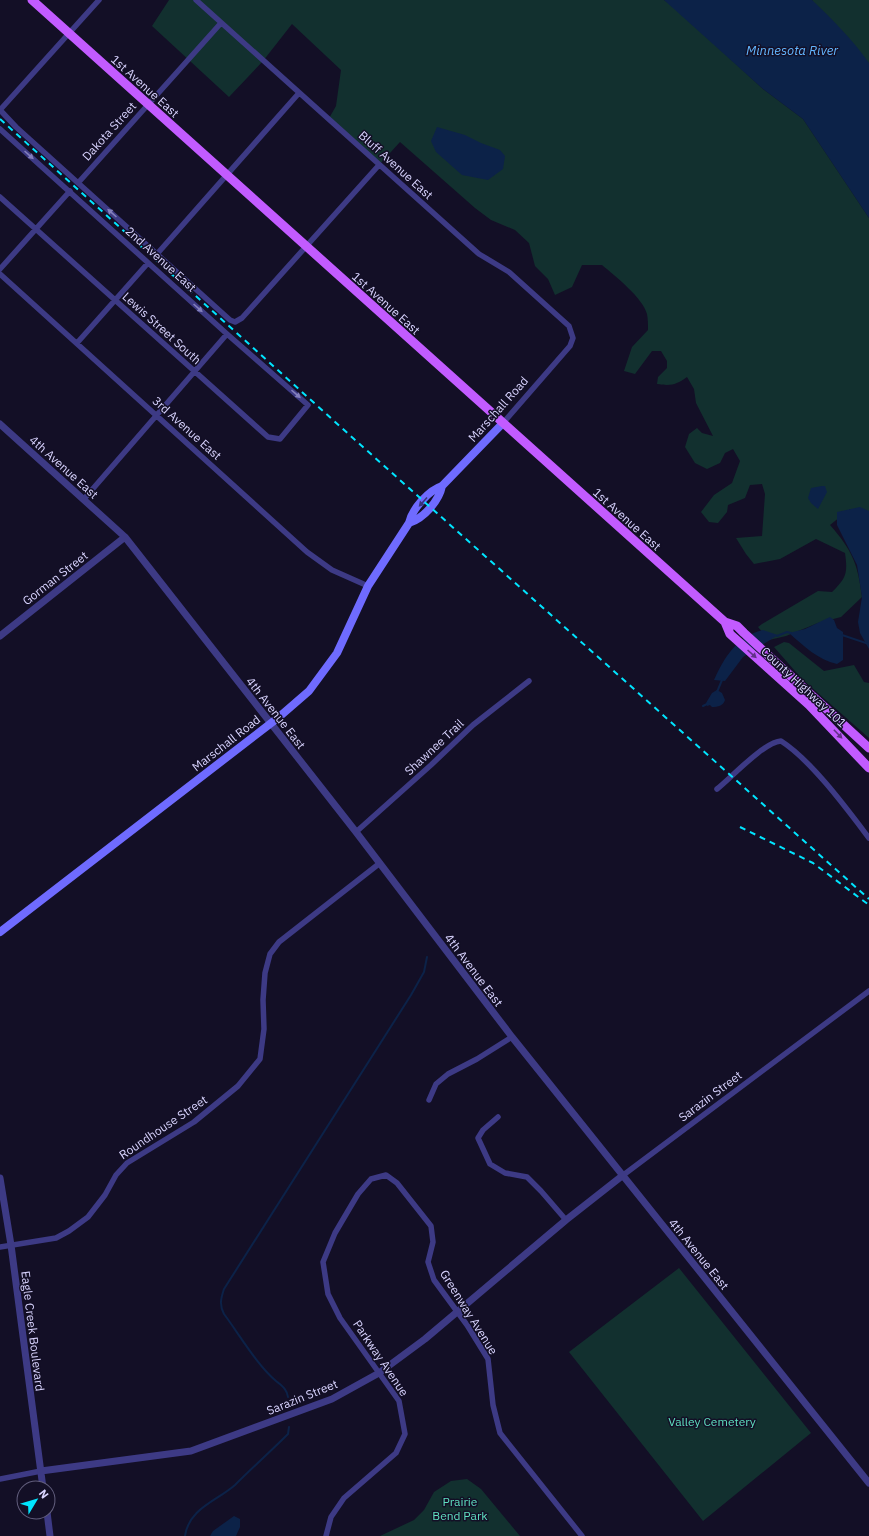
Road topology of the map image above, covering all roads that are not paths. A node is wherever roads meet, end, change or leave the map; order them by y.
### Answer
1 (32, 0) edge
2 (98, 0) edge
3 (196, 0) edge
4 (221, 23) junction
5 (69, 33) junction
6 (299, 93) junction
7 (148, 104) junction
8 (0, 110) edge
9 (0, 129) edge
10 (379, 165) junction
11 (227, 176) junction
12 (78, 183) junction
13 (70, 191) junction
14 (0, 197) edge
15 (36, 229) junction
16 (306, 247) junction
17 (157, 254) junction
18 (148, 263) junction
19 (0, 269) edge
20 (0, 274) edge
21 (115, 300) junction
22 (227, 334) junction
23 (77, 344) junction
24 (570, 346) joint
25 (194, 371) junction
26 (308, 405) joint
27 (156, 415) junction
28 (503, 423) junction
29 (0, 424) edge
30 (84, 499) junction
31 (124, 537) junction
32 (368, 586) junction
33 (725, 622) junction
34 (0, 636) edge
35 (529, 681) dead end
36 (270, 724) junction
37 (869, 748) edge
38 (869, 768) edge
39 (717, 789) dead end
40 (356, 832) junction
41 (869, 838) edge
42 (380, 863) junction
43 (0, 932) edge
44 (869, 990) edge
45 (512, 1037) junction
46 (429, 1100) dead end
47 (498, 1117) dead end
48 (622, 1176) junction
49 (0, 1178) edge
50 (371, 1179) joint
51 (566, 1220) junction
52 (11, 1245) junction
53 (0, 1247) edge
54 (458, 1313) junction
55 (379, 1373) junction
56 (41, 1471) junction
57 (0, 1479) edge
58 (42, 1480) edge
59 (869, 1483) edge
60 (48, 1520) edge
61 (50, 1536) edge
62 (326, 1536) edge
63 (582, 1536) edge

1 - 5 main road, 1st Avenue East
2 - 5 street
3 - 4 street, Bluff Avenue East
4 - 6 street, Bluff Avenue East
4 - 7 street, Dakota Street
5 - 7 main road, 1st Avenue East
5 - 8 street
6 - 10 street, Bluff Avenue East
6 - 11 street
7 - 11 main road, 1st Avenue East
7 - 12 street, Dakota Street
8 - 12 street, 2nd Avenue East
9 -> 13 street, 2nd Avenue East
10 - 16 street
10 - 24 street, Bluff Avenue East
11 - 16 main road, 1st Avenue East
11 - 17 street
17 -> 12 street, 2nd Avenue East
13 - 15 street
13 - 18 street, 2nd Avenue East
14 - 15 street, Lewis Street South
15 - 19 street
15 - 21 street, Lewis Street South
16 - 17 street, 2nd Avenue East
16 - 28 main road, 1st Avenue East
18 - 21 street
18 -> 22 street, 2nd Avenue East
20 - 23 street, 3rd Avenue East
21 - 23 street
21 - 25 street, Lewis Street South
22 - 25 street
22 -> 26 street, 2nd Avenue East
23 - 27 street, 3rd Avenue East
24 - 28 street, Marschall Road
25 - 26 street, Lewis Street South
25 - 27 street
27 - 30 street
27 - 32 street, 3rd Avenue East
28 - 32 main road, Marschall Road
28 - 33 main road, 1st Avenue East
29 - 30 street, 4th Avenue East
30 - 31 street, 4th Avenue East
31 - 34 street, Gorman Street
31 - 36 street, 4th Avenue East
32 - 36 main road, Marschall Road
33 - 37 main road
33 -> 38 main road, County Highway 101
35 - 40 street, Shawnee Trail
36 - 40 street, 4th Avenue East
36 - 43 main road, Marschall Road
39 - 41 street
40 - 42 street, 4th Avenue East
42 - 45 street, 4th Avenue East
42 - 52 street, Roundhouse Street
44 - 48 street, Sarazin Street
45 - 46 street
45 - 48 street, 4th Avenue East
47 - 51 street
48 - 51 street, Sarazin Street
48 - 59 street, 4th Avenue East
49 - 52 street, Eagle Creek Boulevard
50 - 54 street, Greenway Avenue
50 - 55 street, Parkway Avenue
51 - 54 street, Sarazin Street
52 - 53 street, Roundhouse Street
52 - 56 street, Eagle Creek Boulevard
54 - 55 street, Sarazin Street
54 - 63 street, Greenway Avenue
55 - 56 street, Sarazin Street
55 - 62 street, Parkway Avenue
56 - 57 street
56 - 58 street, Eagle Creek Boulevard
60 - 61 street

